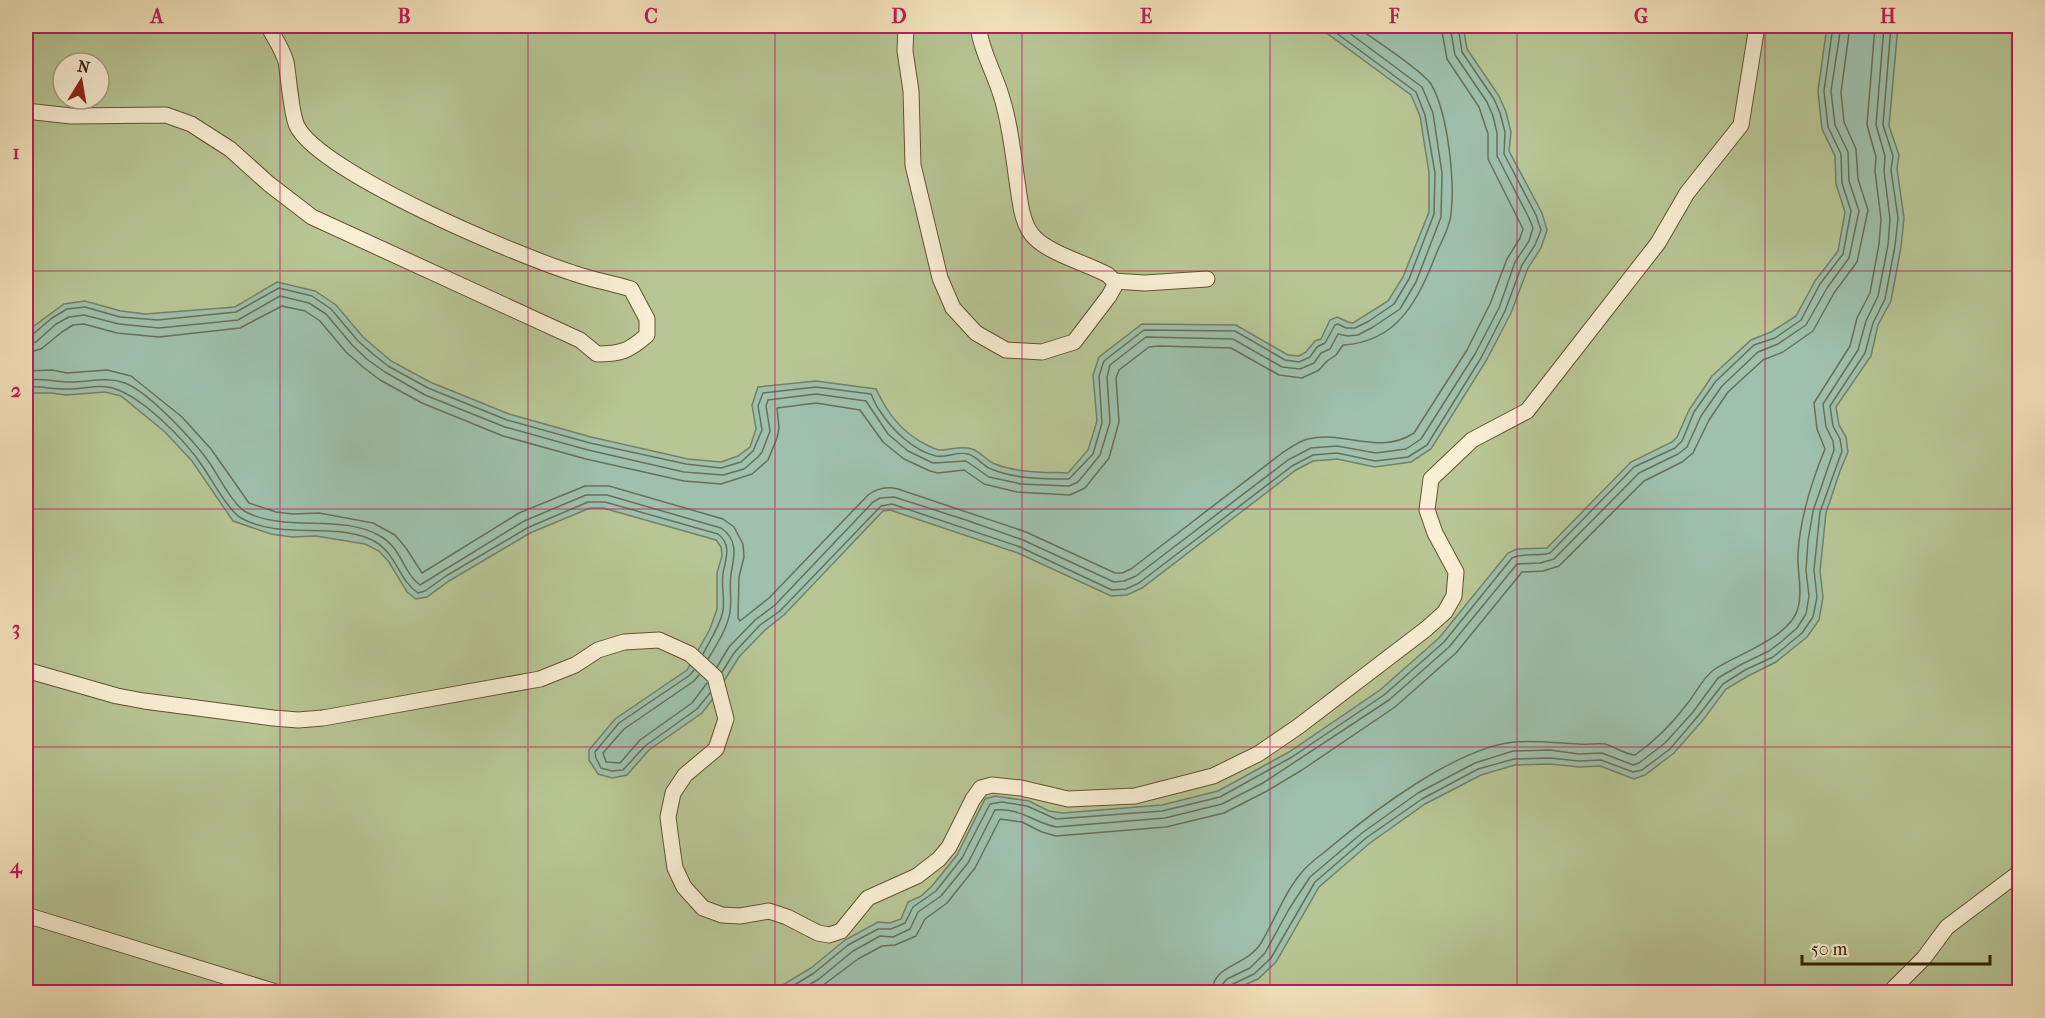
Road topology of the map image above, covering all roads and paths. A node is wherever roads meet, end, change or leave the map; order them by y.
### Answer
1 (268, 26) edge
2 (906, 26) edge
3 (978, 26) edge
4 (1757, 26) edge
5 (26, 111) edge
6 (1207, 279) dead end
7 (1114, 281) junction
8 (26, 670) edge
9 (2019, 872) edge
10 (26, 915) edge
11 (276, 993) edge
12 (1890, 993) edge

1 - 5 lane
2 - 7 lane
3 - 7 lane
4 - 8 lane
6 - 7 lane
9 - 12 lane
10 - 11 lane

